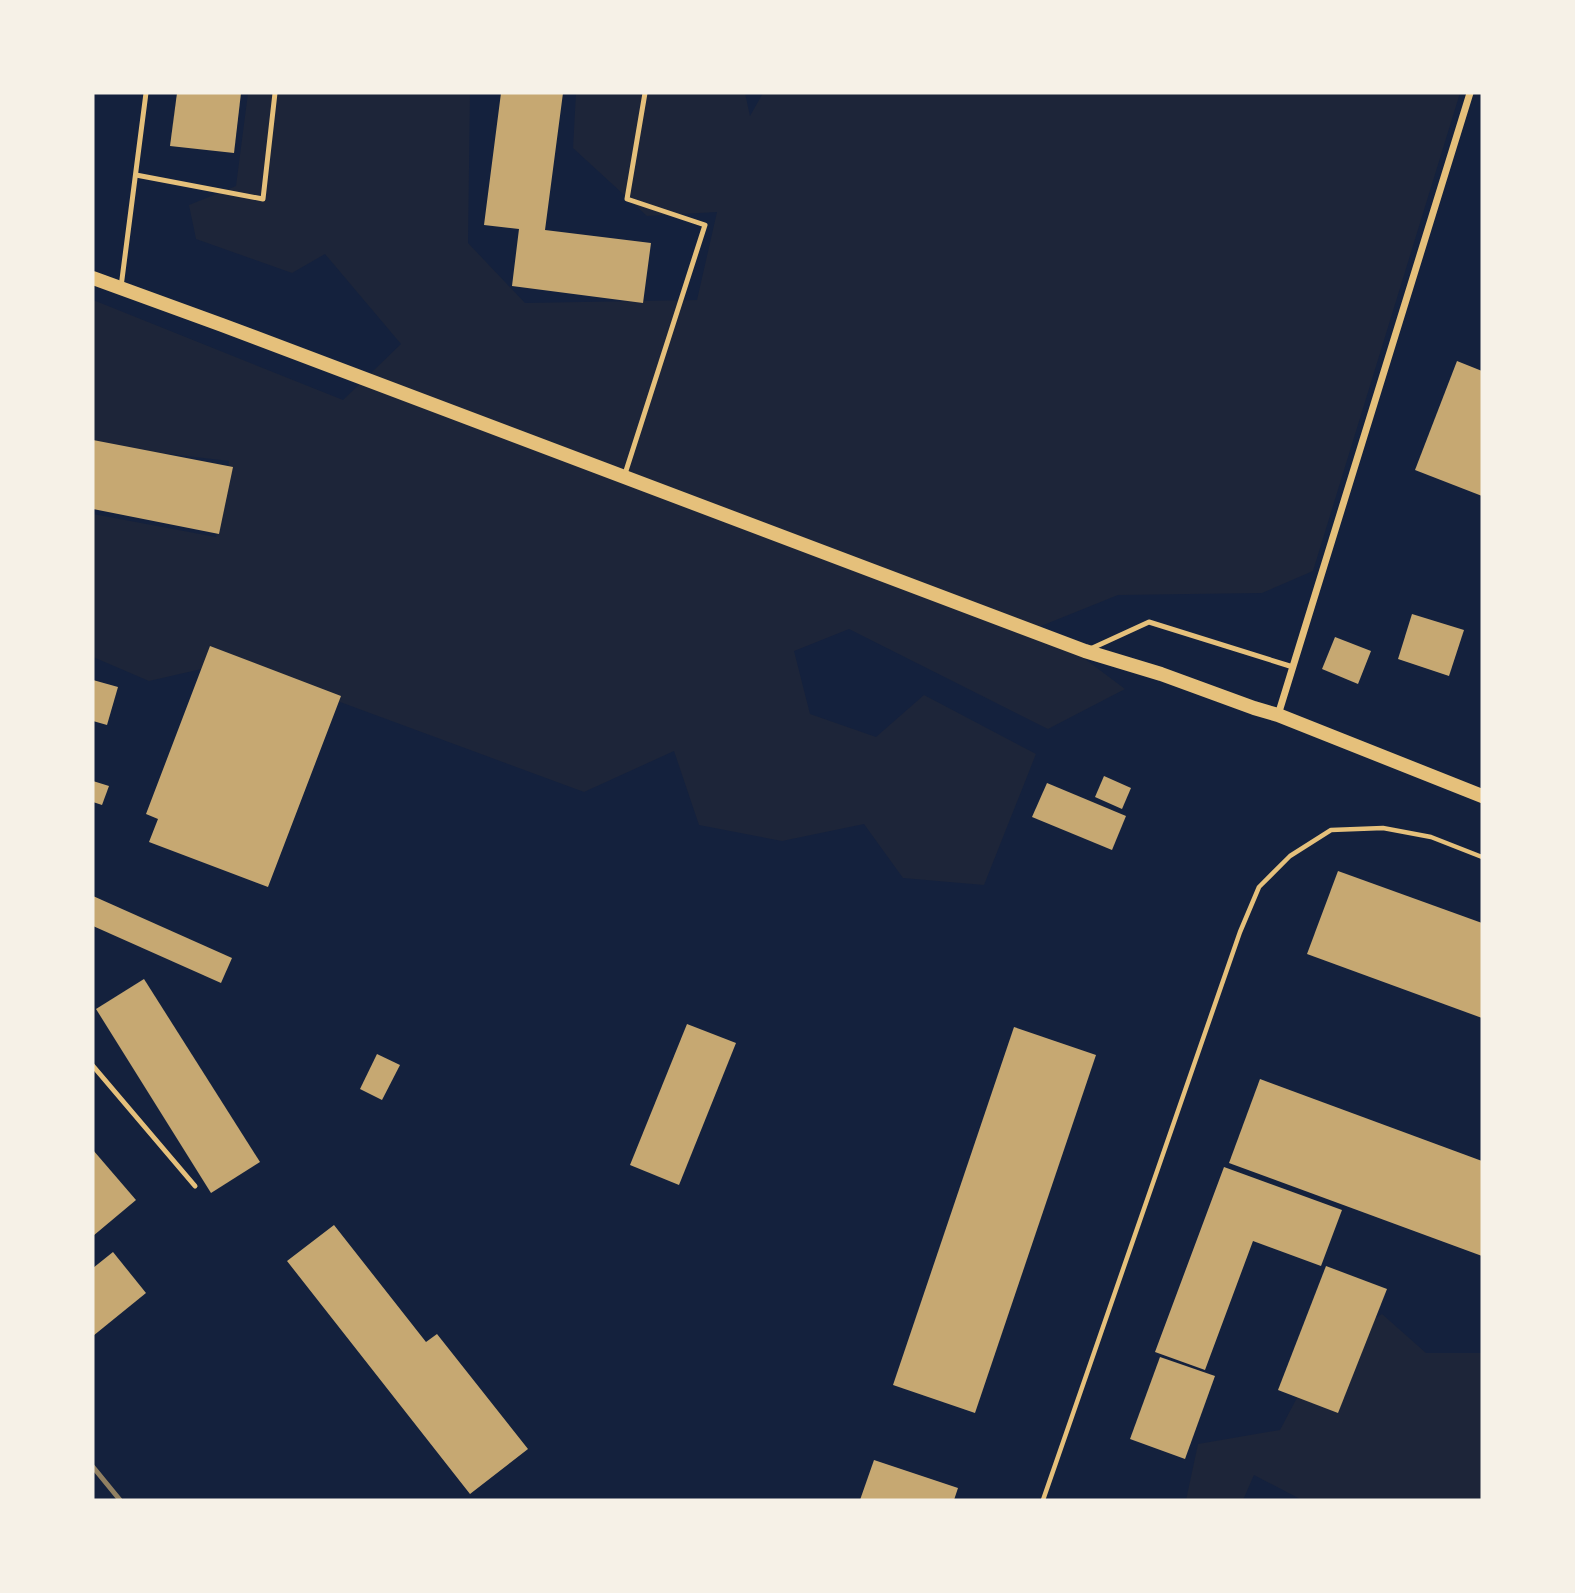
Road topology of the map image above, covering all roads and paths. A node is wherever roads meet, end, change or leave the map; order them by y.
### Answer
1 (146, 93) edge
2 (275, 93) edge
3 (645, 93) edge
4 (1470, 93) edge
5 (136, 175) junction
6 (93, 278) edge
7 (121, 288) junction
8 (624, 477) junction
9 (1085, 650) junction
10 (1293, 667) junction
11 (1278, 715) junction
12 (1482, 796) edge
13 (1482, 857) edge
14 (93, 1066) edge
15 (195, 1186) dead end
16 (1043, 1500) edge

1 - 5 lane
2 - 5 lane
3 - 8 lane
4 - 10 street
5 - 7 lane
6 - 7 main road
7 - 8 main road
8 - 9 main road
9 - 10 lane
9 - 11 main road
10 - 11 street
11 - 12 main road
13 - 16 path
14 - 15 lane

